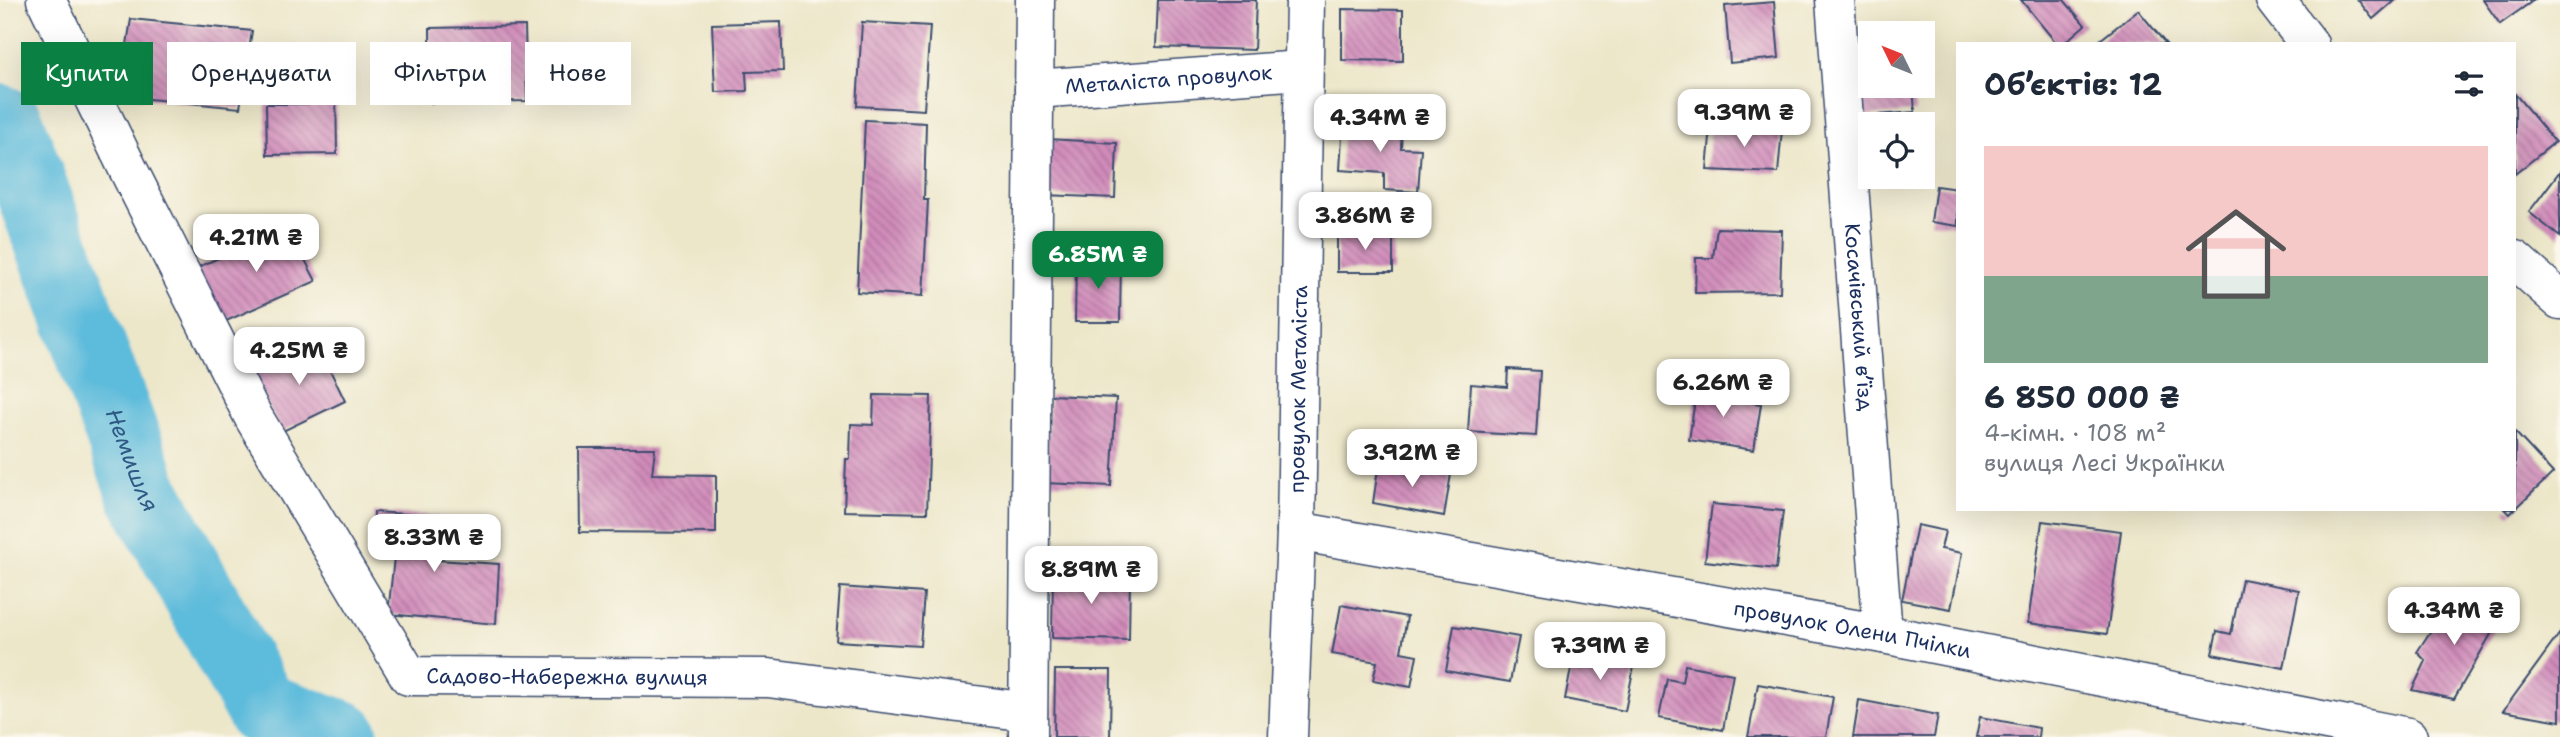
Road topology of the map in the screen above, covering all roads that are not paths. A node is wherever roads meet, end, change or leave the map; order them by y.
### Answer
1 (46, 0) edge
2 (1035, 0) edge
3 (1305, 0) edge
4 (1835, 0) edge
5 (2275, 0) edge
6 (2307, 42) edge
7 (1303, 70) junction
8 (1034, 89) junction
9 (2516, 261) edge
10 (2560, 300) edge
11 (1296, 531) junction
12 (1883, 634) junction
13 (1028, 724) edge
14 (1288, 737) edge
15 (2408, 737) edge

1 - 13 street, Садово-Набережна вулиця
2 - 8 street
3 - 7 street, провулок Металіста
4 - 12 street, Косачівський в’їзд
5 - 6 street
7 - 8 street, Металіста провулок
7 - 11 street, провулок Металіста
8 - 13 street
9 - 10 street
11 - 12 street, провулок Олени Пчілки
11 - 14 street, провулок Металіста
12 - 15 street, провулок Олени Пчілки

